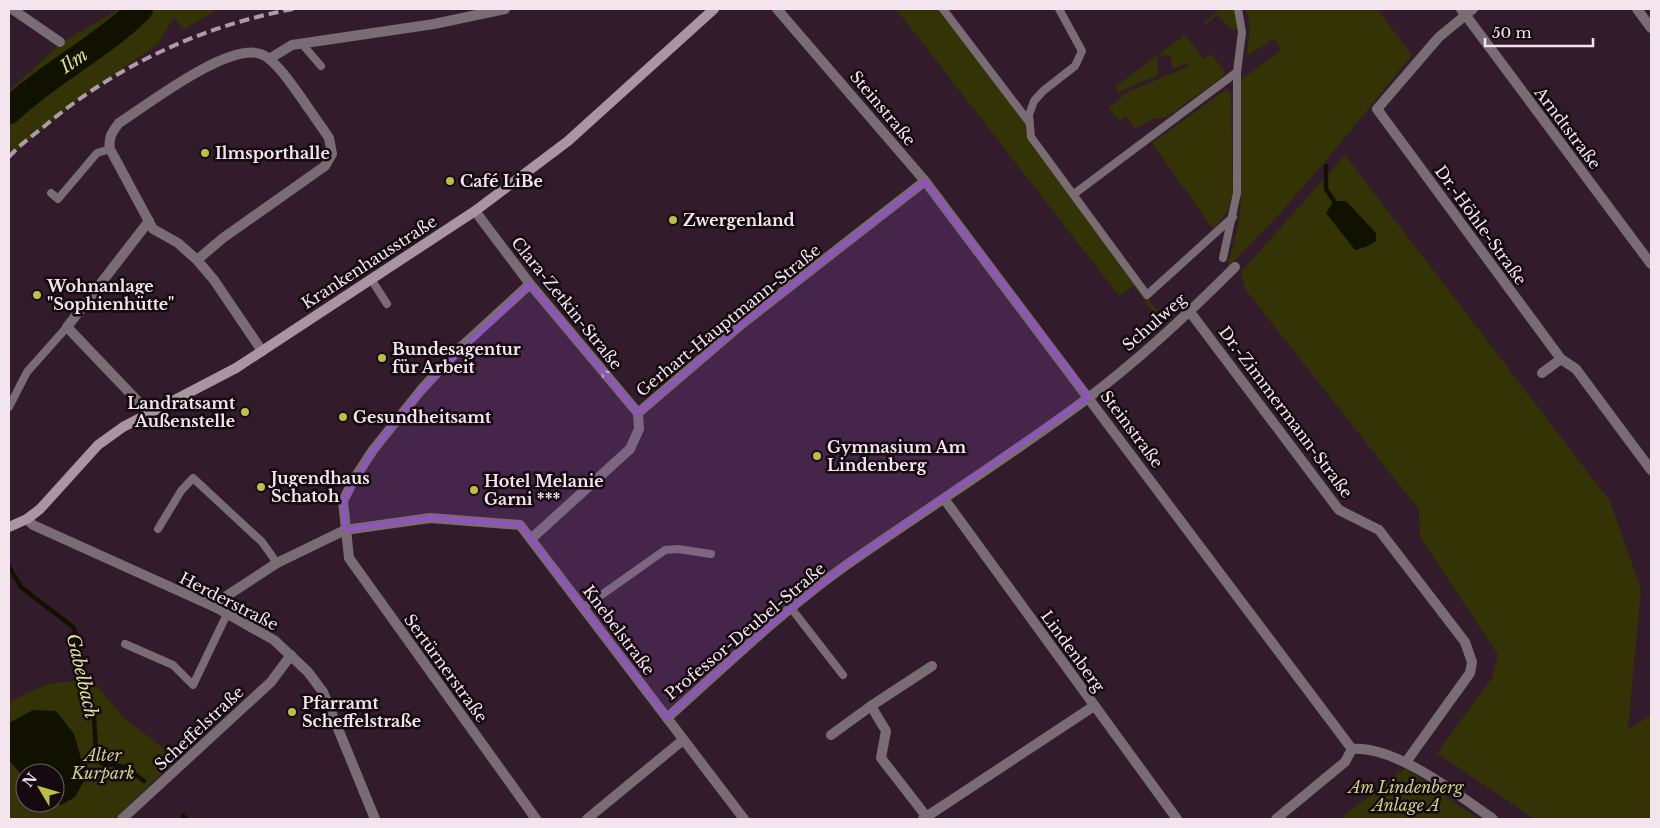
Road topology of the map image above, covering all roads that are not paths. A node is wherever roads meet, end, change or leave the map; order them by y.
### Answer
1 (12, 9) edge
2 (505, 9) edge
3 (714, 9) edge
4 (777, 9) edge
5 (943, 9) edge
6 (1059, 9) edge
7 (1238, 9) edge
8 (1637, 9) edge
9 (1466, 11) edge
10 (1651, 28) edge
11 (60, 42) dead end
12 (302, 44) junction
13 (269, 59) junction
14 (321, 66) dead end
15 (1237, 72) junction
16 (1030, 123) junction
17 (110, 149) junction
18 (925, 181) junction
19 (50, 193) dead end
20 (1074, 194) junction
21 (475, 211) junction
22 (1233, 217) junction
23 (149, 221) junction
24 (1223, 258) dead end
25 (197, 260) junction
26 (1651, 264) edge
27 (1235, 267) dead end
28 (371, 279) junction
29 (530, 284) junction
30 (387, 304) dead end
31 (1190, 312) junction
32 (67, 327) junction
33 (262, 350) junction
34 (1561, 359) junction
35 (1542, 373) dead end
36 (1089, 397) junction
37 (9, 407) edge
38 (149, 413) junction
39 (638, 413) junction
40 (1651, 470) edge
41 (945, 500) junction
42 (27, 519) junction
43 (9, 527) edge
44 (158, 529) dead end
45 (345, 530) junction
46 (532, 538) junction
47 (711, 554) dead end
48 (277, 562) junction
49 (217, 608) junction
50 (584, 608) junction
51 (791, 608) junction
52 (228, 614) junction
53 (125, 644) dead end
54 (291, 655) junction
55 (932, 666) dead end
56 (843, 675) dead end
57 (871, 706) junction
58 (1094, 706) junction
59 (667, 718) junction
60 (831, 736) dead end
61 (683, 740) junction
62 (1352, 749) junction
63 (1406, 762) junction
64 (924, 818) edge
65 (122, 819) edge
66 (375, 819) edge
67 (536, 819) edge
68 (587, 819) edge
69 (744, 819) edge
70 (1177, 819) edge
71 (1276, 819) edge
72 (1493, 819) edge

1 - 11 street
2 - 12 street
3 - 21 street, Krankenhausstraße
4 - 18 street, Steinstraße
5 - 16 lane
6 - 16 lane
7 - 15 lane
8 - 10 street
9 - 26 street, Arndtstraße
9 - 34 street, Dr.-Höhle-Straße
12 - 13 street
12 - 14 lane
13 - 17 street
13 - 25 street
15 - 20 lane
15 - 22 lane
16 - 20 lane
17 - 19 lane
17 - 23 street
18 - 36 street, Steinstraße
18 - 39 street, Gerhart-Hauptmann-Straße
20 - 22 lane
21 - 28 street, Krankenhausstraße
21 - 29 street, Clara-Zetkin-Straße
22 - 24 lane
23 - 25 street
23 - 32 street
25 - 33 street
27 - 31 street, Schulweg
28 - 30 lane
28 - 33 street, Krankenhausstraße
39 -> 29 street, Clara-Zetkin-Straße
29 - 45 street, Sertürnerstraße
31 - 36 street, Schulweg
31 - 63 street, Dr.-Zimmermann-Straße
32 - 37 lane
32 - 38 street
33 - 38 street, Krankenhausstraße
34 - 35 street
34 - 40 street, Dr.-Höhle-Straße
36 - 41 street, Professor-Deubel-Straße
36 - 62 street, Steinstraße
38 - 42 street, Krankenhausstraße
39 - 46 street, Gerhart-Hauptmann-Straße
41 - 51 street, Professor-Deubel-Straße
41 - 58 street, Lindenberg
42 - 43 street
42 - 49 street, Herderstraße
44 - 48 lane
45 - 46 street, Knebelstraße
45 - 48 street, Knebelstraße
45 - 67 street, Sertürnerstraße
46 - 50 street, Knebelstraße
47 - 50 lane
48 - 49 street, Knebelstraße
49 - 52 street, Herderstraße
50 - 59 street, Knebelstraße
51 - 56 lane
51 - 59 street, Professor-Deubel-Straße
52 - 53 lane
52 - 54 street, Herderstraße
54 - 65 street, Scheffelstraße
54 - 66 street, Herderstraße
55 - 57 street
57 - 60 street
57 - 64 street
58 - 64 street
58 - 70 street, Lindenberg
59 - 61 street, Knebelstraße
61 - 68 street
61 - 69 street, Knebelstraße
62 - 63 street
62 - 71 street
63 - 72 street

